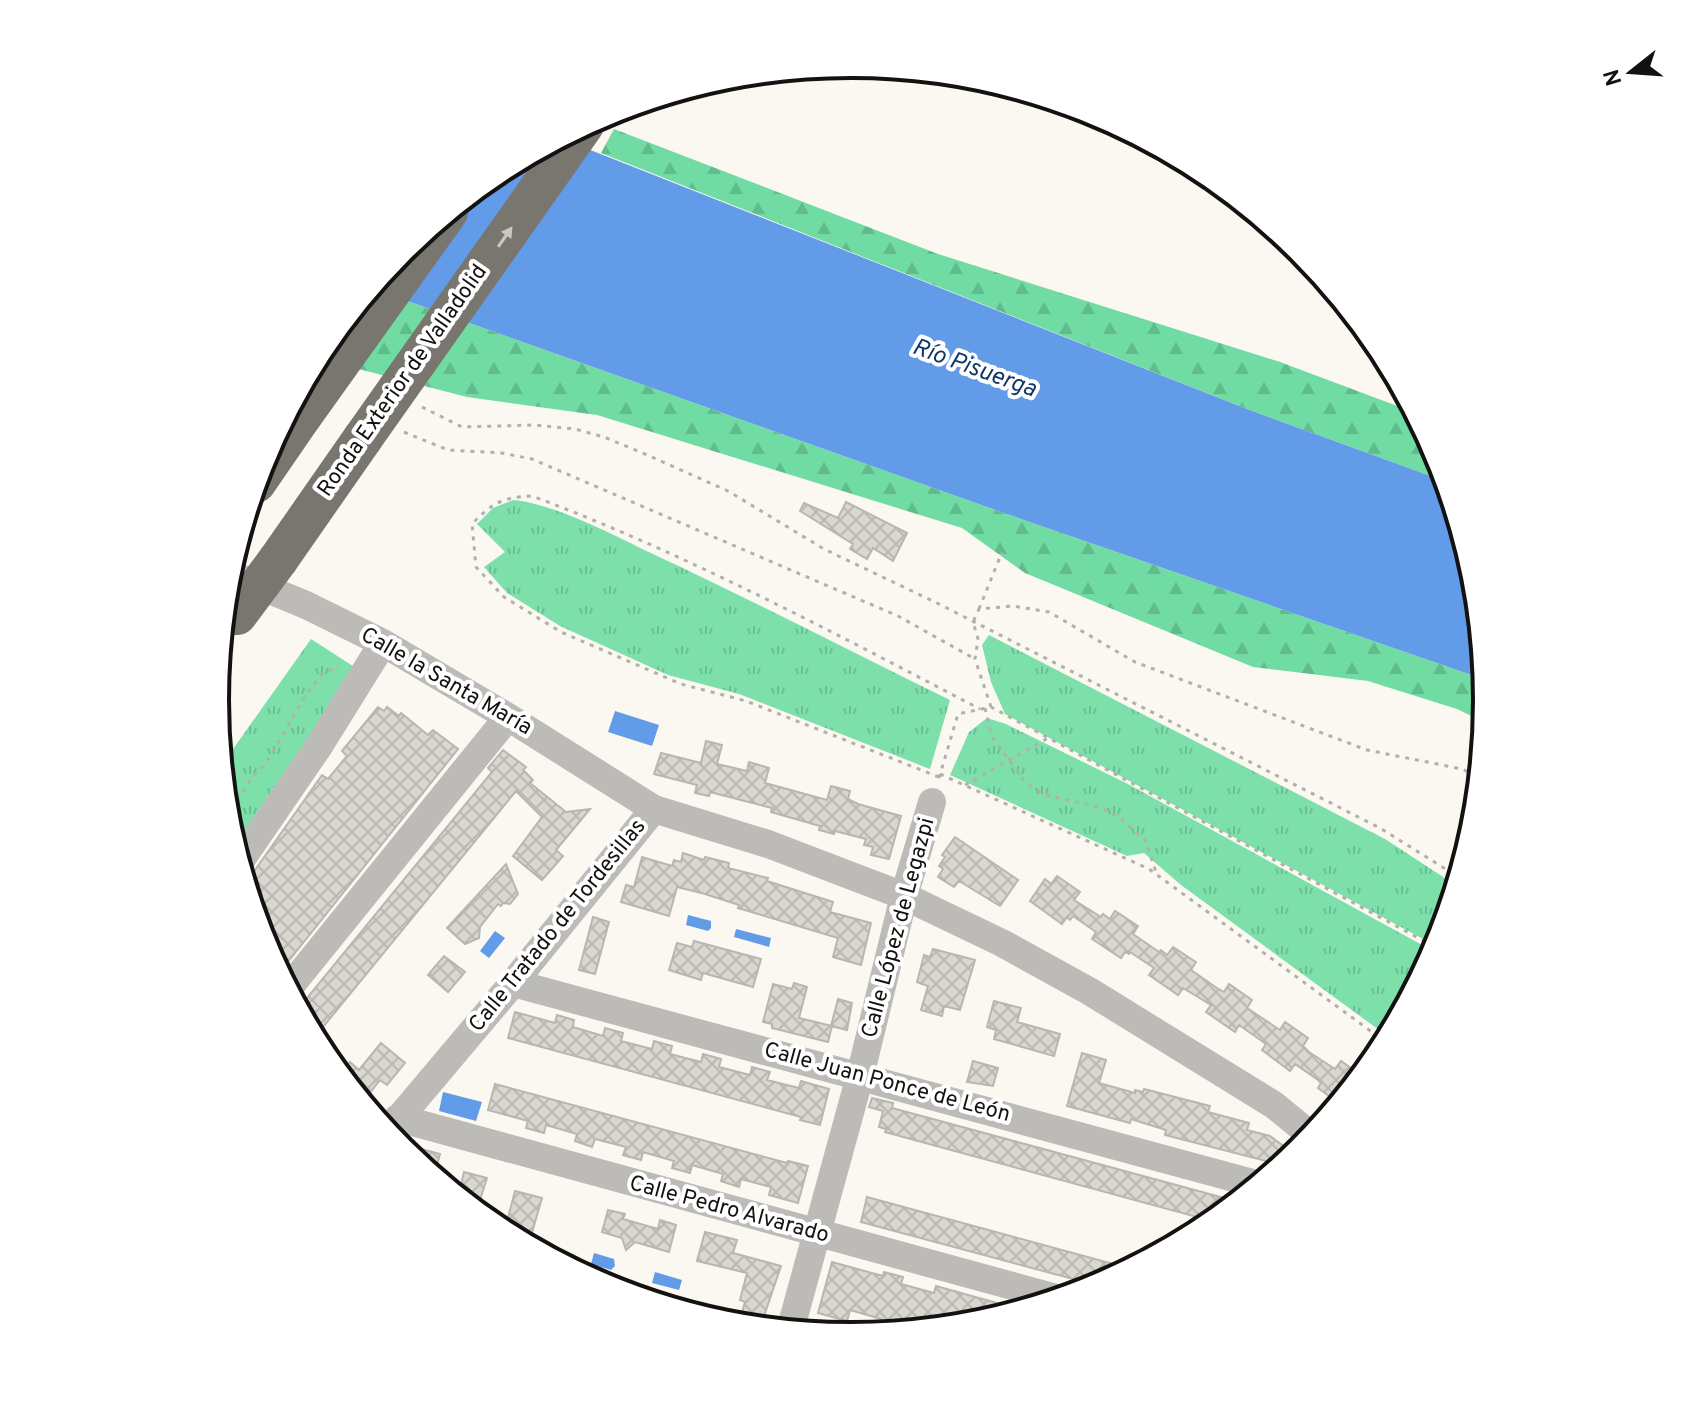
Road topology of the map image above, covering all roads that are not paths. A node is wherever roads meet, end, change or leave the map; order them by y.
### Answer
1 (570, 145) edge
2 (419, 253) edge
3 (287, 437) edge
4 (241, 578) edge
5 (234, 619) edge
6 (376, 640) junction
7 (508, 717) junction
8 (932, 802) dead end
9 (654, 809) junction
10 (247, 851) edge
11 (904, 896) junction
12 (295, 980) edge
13 (513, 983) junction
14 (860, 1076) junction
15 (394, 1123) edge
16 (397, 1126) edge
17 (1303, 1129) edge
18 (1246, 1181) edge
19 (817, 1234) junction
20 (1040, 1294) edge
21 (793, 1320) edge

5 -> 1 highway, Ronda Exterior de Valladolid, bridge
2 - 3 highway, bridge
4 - 6 street, Calle la Santa María
6 - 7 street, Calle la Santa María
6 - 10 street
7 - 9 street, Calle la Santa María
7 - 12 street
8 - 11 street, Calle López de Legazpi
9 - 11 street, Calle Tratado de Tordesillas
9 - 13 street, Calle Tratado de Tordesillas
11 - 14 street, Calle López de Legazpi
11 - 17 street, Calle Tratado de Tordesillas
13 - 14 street, Calle Juan Ponce de León
13 - 15 street, Calle Tratado de Tordesillas
14 - 18 street, Calle Juan Ponce de León
14 - 19 street, Calle López de Legazpi
16 - 19 street, Calle Pedro Alvarado
19 - 20 street, Calle Pedro Alvarado
19 - 21 street, Calle López de Legazpi

